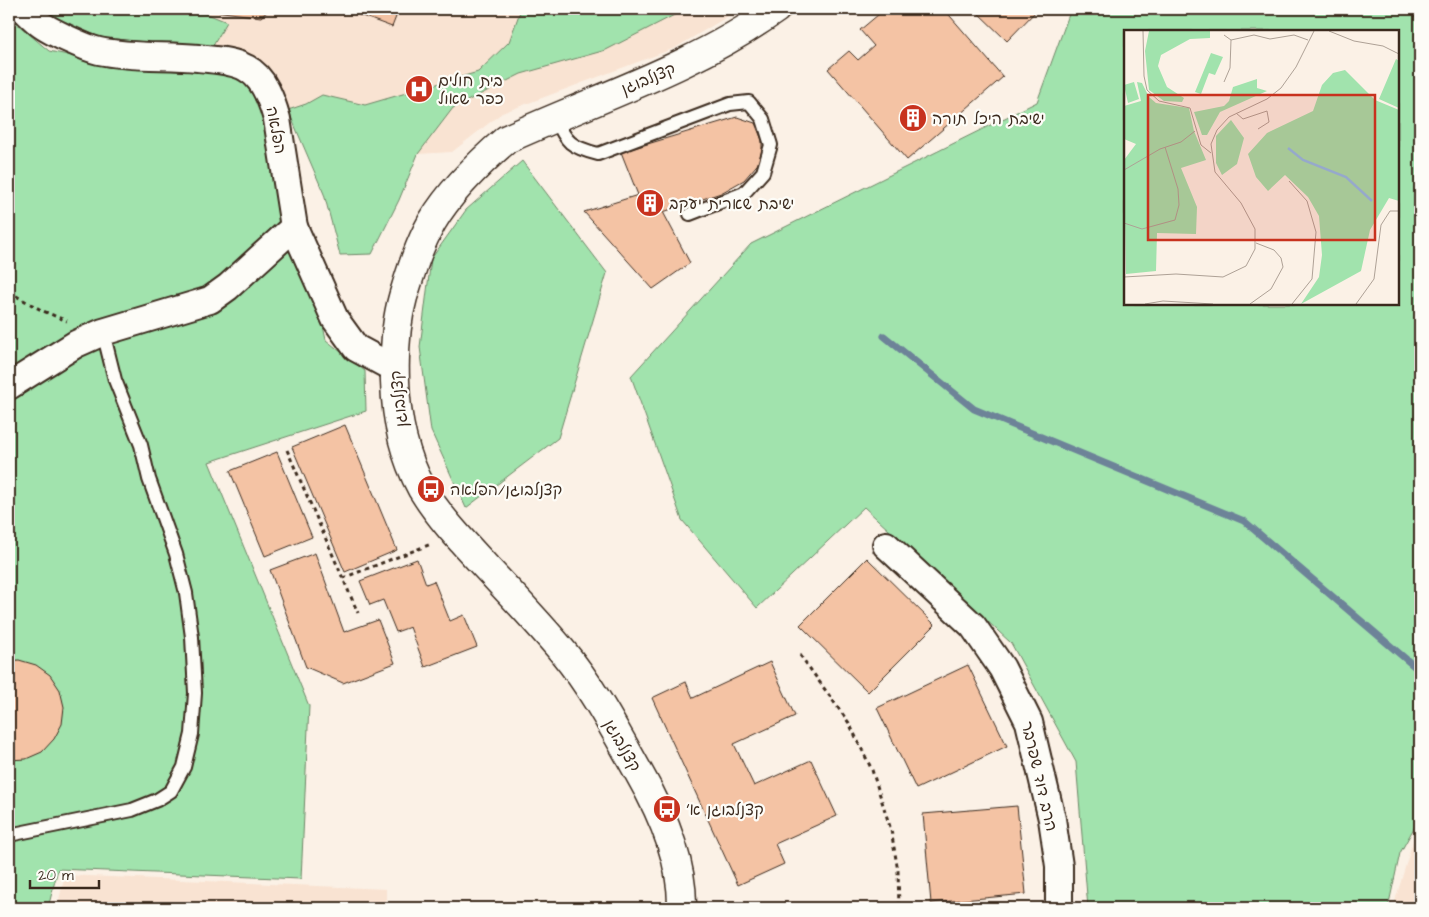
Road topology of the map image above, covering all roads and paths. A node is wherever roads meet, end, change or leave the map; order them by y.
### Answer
1 (24, 9) edge
2 (776, 9) edge
3 (555, 117) junction
4 (690, 214) dead end
5 (294, 227) junction
6 (9, 292) edge
7 (104, 332) junction
8 (395, 369) junction
9 (9, 386) edge
10 (287, 450) dead end
11 (456, 535) junction
12 (886, 545) dead end
13 (343, 578) junction
14 (358, 613) dead end
15 (800, 655) dead end
16 (9, 835) edge
17 (682, 908) edge
18 (899, 908) edge
19 (1059, 908) edge

1 - 5 street, הפלאה
2 - 3 street, קצנלבוגן
3 - 4 lane
3 - 8 street, קצנלבוגן
5 - 7 street
5 - 8 street, הפלאה
6 - 7 path
7 - 9 street
7 - 16 lane
8 - 11 street, קצנלבוגן
10 - 13 path
11 - 13 path
11 - 17 street, קצנלבוגן
12 - 19 street, הרב דוד שפרבר
13 - 14 path
15 - 18 path

